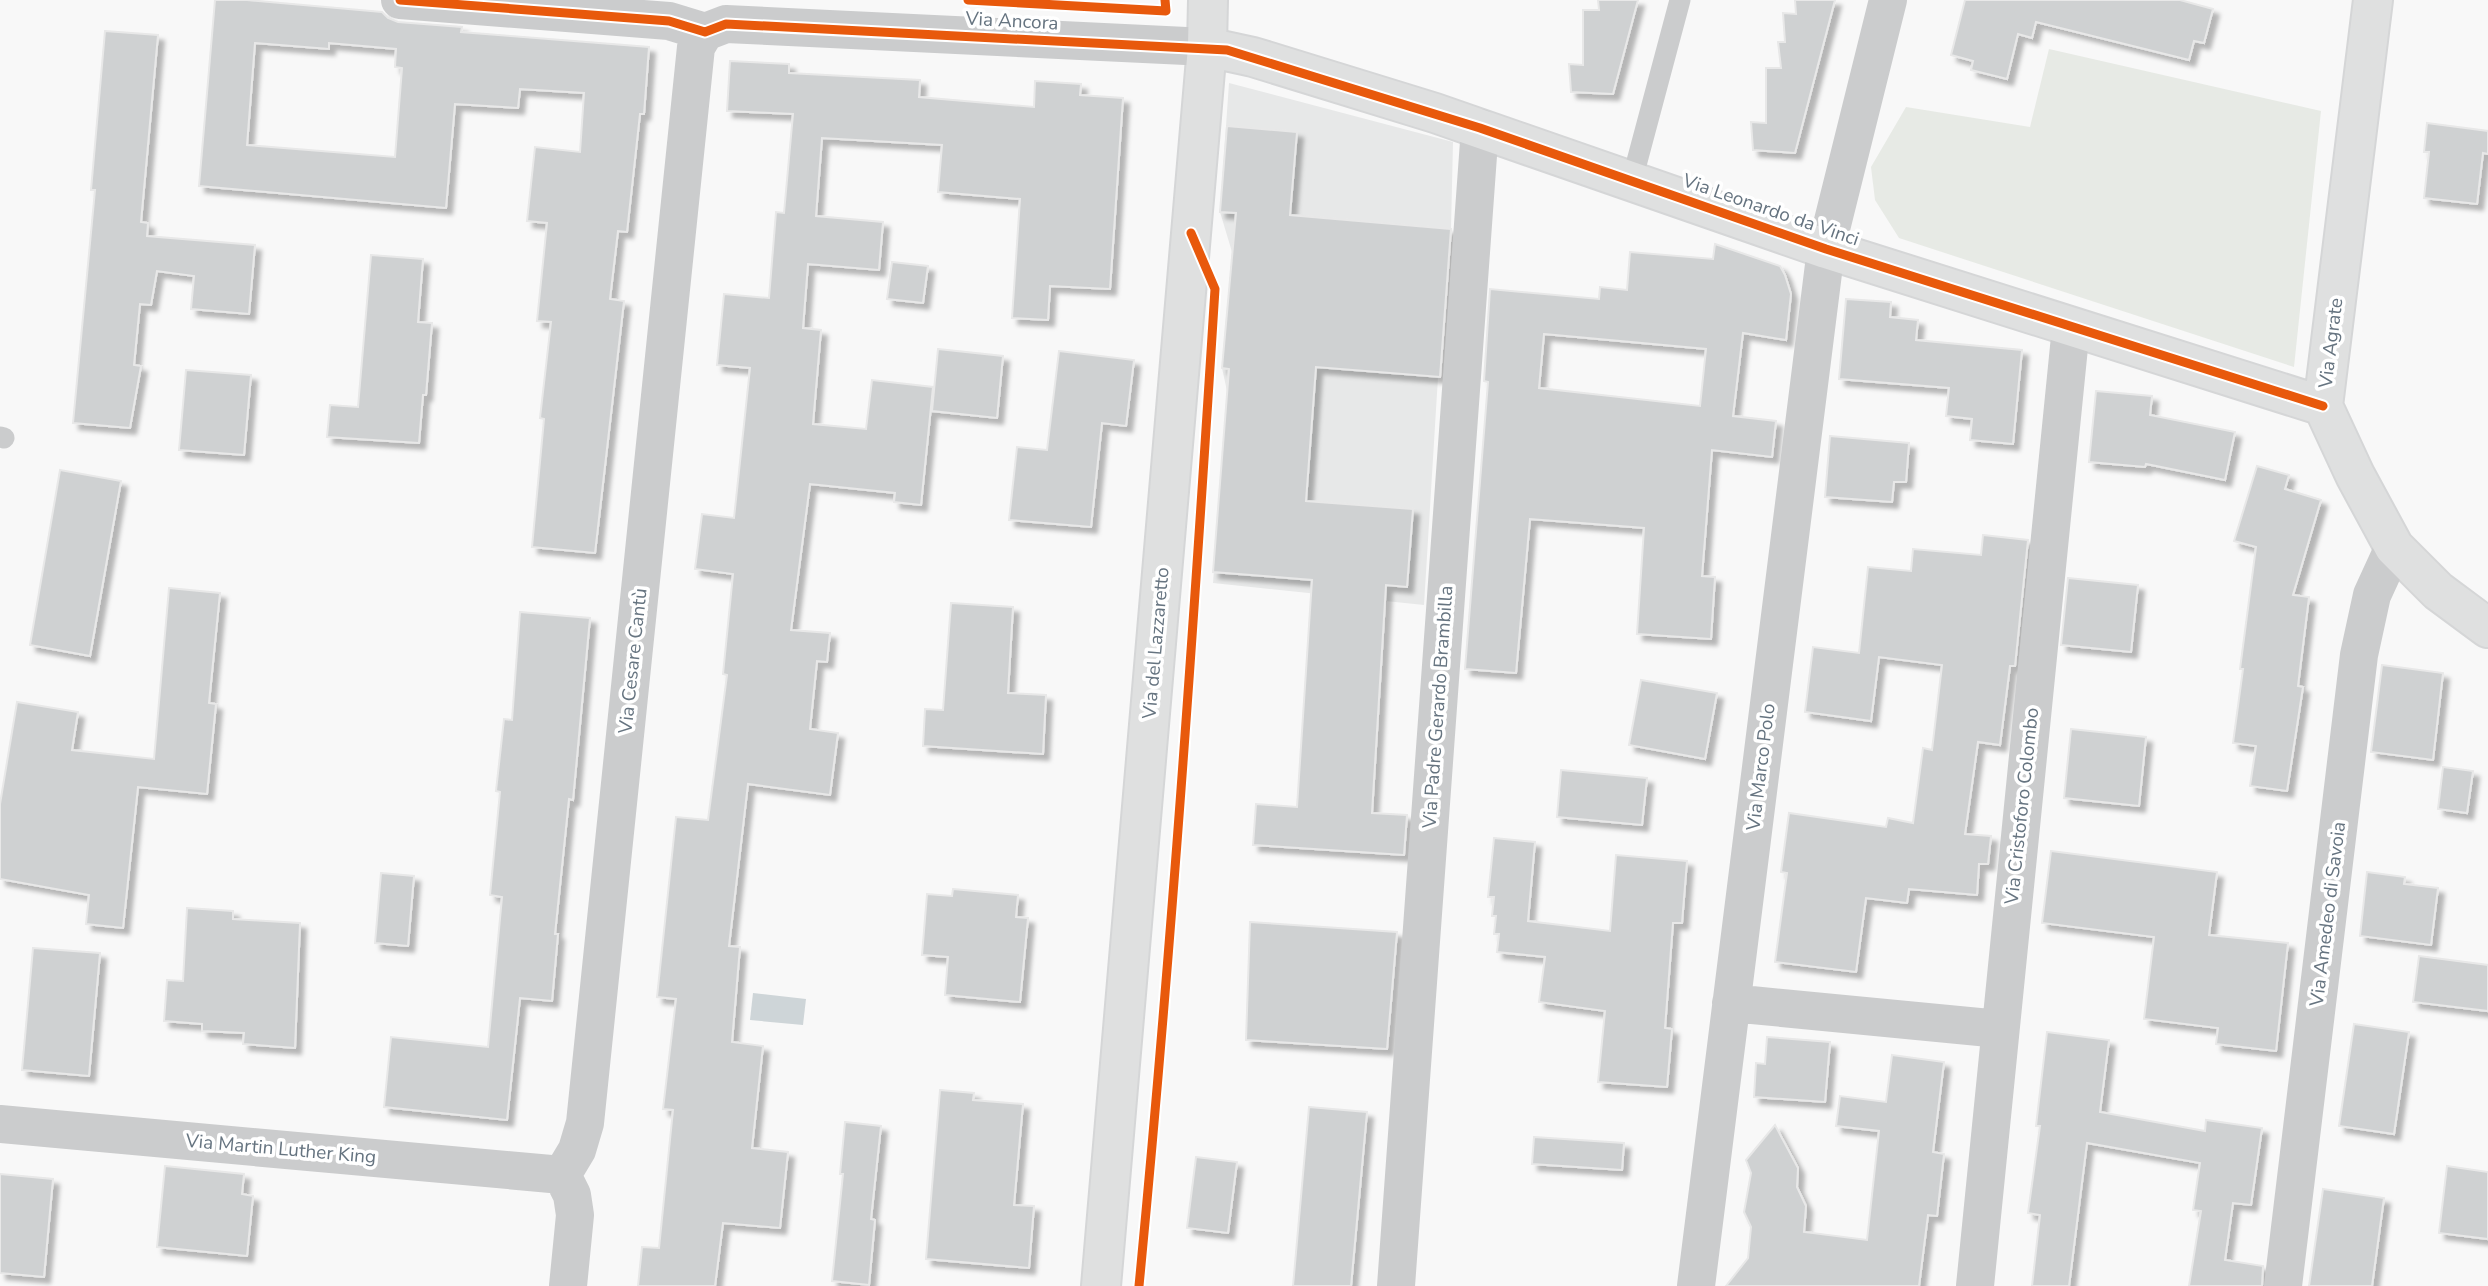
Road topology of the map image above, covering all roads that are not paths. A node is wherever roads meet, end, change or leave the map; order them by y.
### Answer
1 (400, 0) edge
2 (1208, 0) edge
3 (1680, 0) edge
4 (1888, 0) edge
5 (2373, 0) edge
6 (705, 32) junction
7 (1207, 47) junction
8 (1480, 128) junction
9 (1632, 180) junction
10 (1826, 249) junction
11 (2071, 327) junction
12 (2323, 406) junction
13 (2394, 547) junction
14 (2488, 628) edge
15 (1731, 1003) junction
16 (2000, 1029) junction
17 (0, 1124) edge
18 (562, 1175) junction
19 (568, 1286) edge
20 (1101, 1286) edge
21 (1396, 1286) edge
22 (1696, 1286) edge
23 (1975, 1286) edge
24 (2283, 1286) edge

1 - 6 street, Via Ancora
2 - 7 street, Via del Lazzaretto
3 - 9 lane
4 - 10 street, Via Marco Polo
5 - 12 street, Via Agrate
6 - 7 street, Via Ancora
6 - 18 street, Via Cesare Cantù
7 - 8 street, Via Leonardo da Vinci
7 - 20 street, Via del Lazzaretto
8 - 9 street, Via Leonardo da Vinci
8 - 21 street, Via Padre Gerardo Brambilla
9 - 10 street, Via Leonardo da Vinci
10 - 11 street, Via Leonardo da Vinci
10 - 15 street, Via Marco Polo
11 - 12 street, Via Leonardo da Vinci
11 - 16 street, Via Cristoforo Colombo
12 - 13 street, Via Agrate
13 - 14 street, Via Agrate
13 - 24 street, Via Amedeo di Savoia
15 - 16 street
15 - 22 street, Via Marco Polo
16 - 23 street, Via Cristoforo Colombo
17 - 18 street, Via Martin Luther King
18 - 19 street

